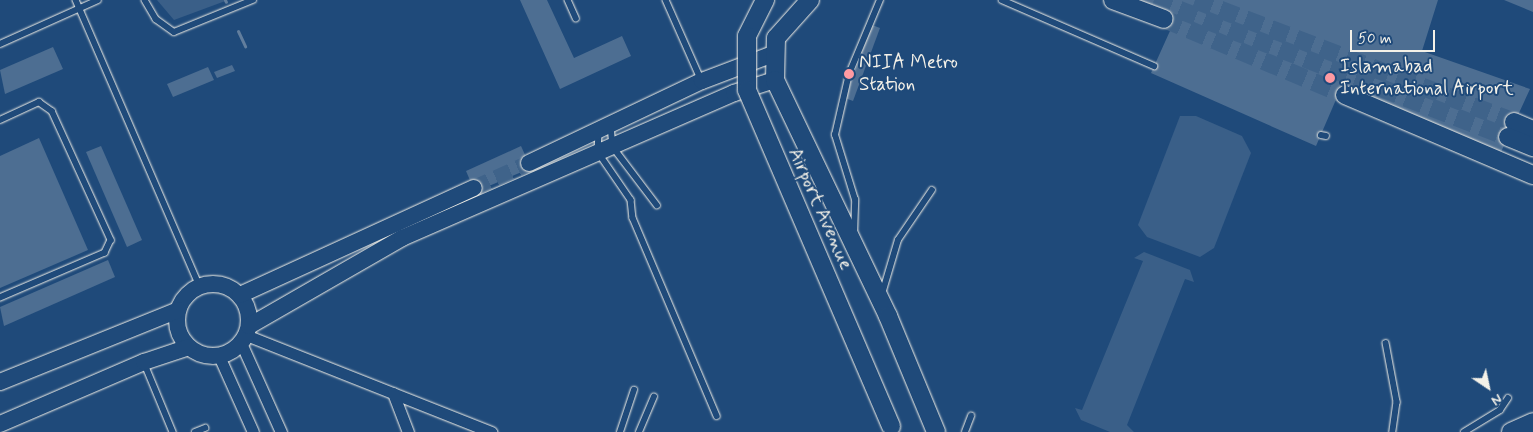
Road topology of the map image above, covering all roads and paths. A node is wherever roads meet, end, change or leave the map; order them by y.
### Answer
1 (76, 0) edge
2 (98, 0) edge
3 (145, 0) edge
4 (253, 0) edge
5 (568, 0) edge
6 (666, 0) edge
7 (765, 0) edge
8 (810, 0) edge
9 (880, 0) edge
10 (1002, 0) edge
11 (1113, 0) edge
12 (79, 8) junction
13 (576, 18) dead end
14 (1164, 19) tunnel mouth
15 (0, 44) edge
16 (773, 54) junction
17 (1154, 66) dead end
18 (775, 80) junction
19 (702, 81) junction
20 (1345, 96) tunnel mouth
21 (0, 120) edge
22 (605, 130) junction
23 (1533, 130) edge
24 (1533, 147) edge
25 (605, 149) junction
26 (549, 175) junction
27 (1533, 175) edge
28 (474, 188) tunnel mouth
29 (932, 190) dead end
30 (657, 205) dead end
31 (853, 241) junction
32 (200, 286) junction
33 (240, 295) junction
34 (0, 298) edge
35 (880, 298) junction
36 (178, 310) junction
37 (245, 335) junction
38 (1386, 343) dead end
39 (189, 347) junction
40 (219, 356) junction
41 (144, 362) junction
42 (0, 382) edge
43 (634, 390) dead end
44 (393, 393) junction
45 (654, 397) dead end
46 (1508, 398) dead end
47 (718, 416) dead end
48 (971, 416) dead end
49 (1533, 422) edge
50 (0, 424) edge
51 (205, 428) dead end
52 (892, 429) edge
53 (173, 432) edge
54 (195, 432) edge
55 (253, 432) edge
56 (281, 432) edge
57 (408, 432) edge
58 (491, 432) edge
59 (620, 432) edge
60 (639, 432) edge
61 (936, 432) edge
62 (965, 432) edge
63 (1394, 432) edge
64 (1464, 432) edge
65 (1511, 432) edge

1 - 12 lane
2 - 12 lane
3 - 4 lane
5 - 13 lane
6 - 19 lane
7 - 52 main road, Airport Avenue, bridge
8 - 16 main road
9 - 31 lane
10 - 17 lane
11 - 14 main road
12 - 15 lane
12 - 32 lane
16 - 18 main road
16 - 19 street
18 - 25 street
18 - 31 main road, Airport Avenue
19 - 22 street
20 - 27 main road
21 - 34 lane
22 - 25 lane
22 - 25 lane
22 - 26 street
23 - 24 main road
25 - 26 street
25 - 30 lane
25 - 47 lane
26 - 37 street
28 - 33 street
29 - 35 lane
31 - 35 main road, Airport Avenue
32 - 33 street
32 - 36 street
33 - 37 street
35 - 61 main road, Airport Avenue
36 - 39 street
36 - 42 street
37 - 40 street
37 - 44 street
37 - 56 street
38 - 63 lane
39 - 40 street
39 - 41 street
40 - 55 street
41 - 50 street
41 - 53 lane
43 - 59 lane
44 - 57 street
44 - 58 street
45 - 60 lane
46 - 64 lane
48 - 62 lane
49 - 65 main road
51 - 54 lane

